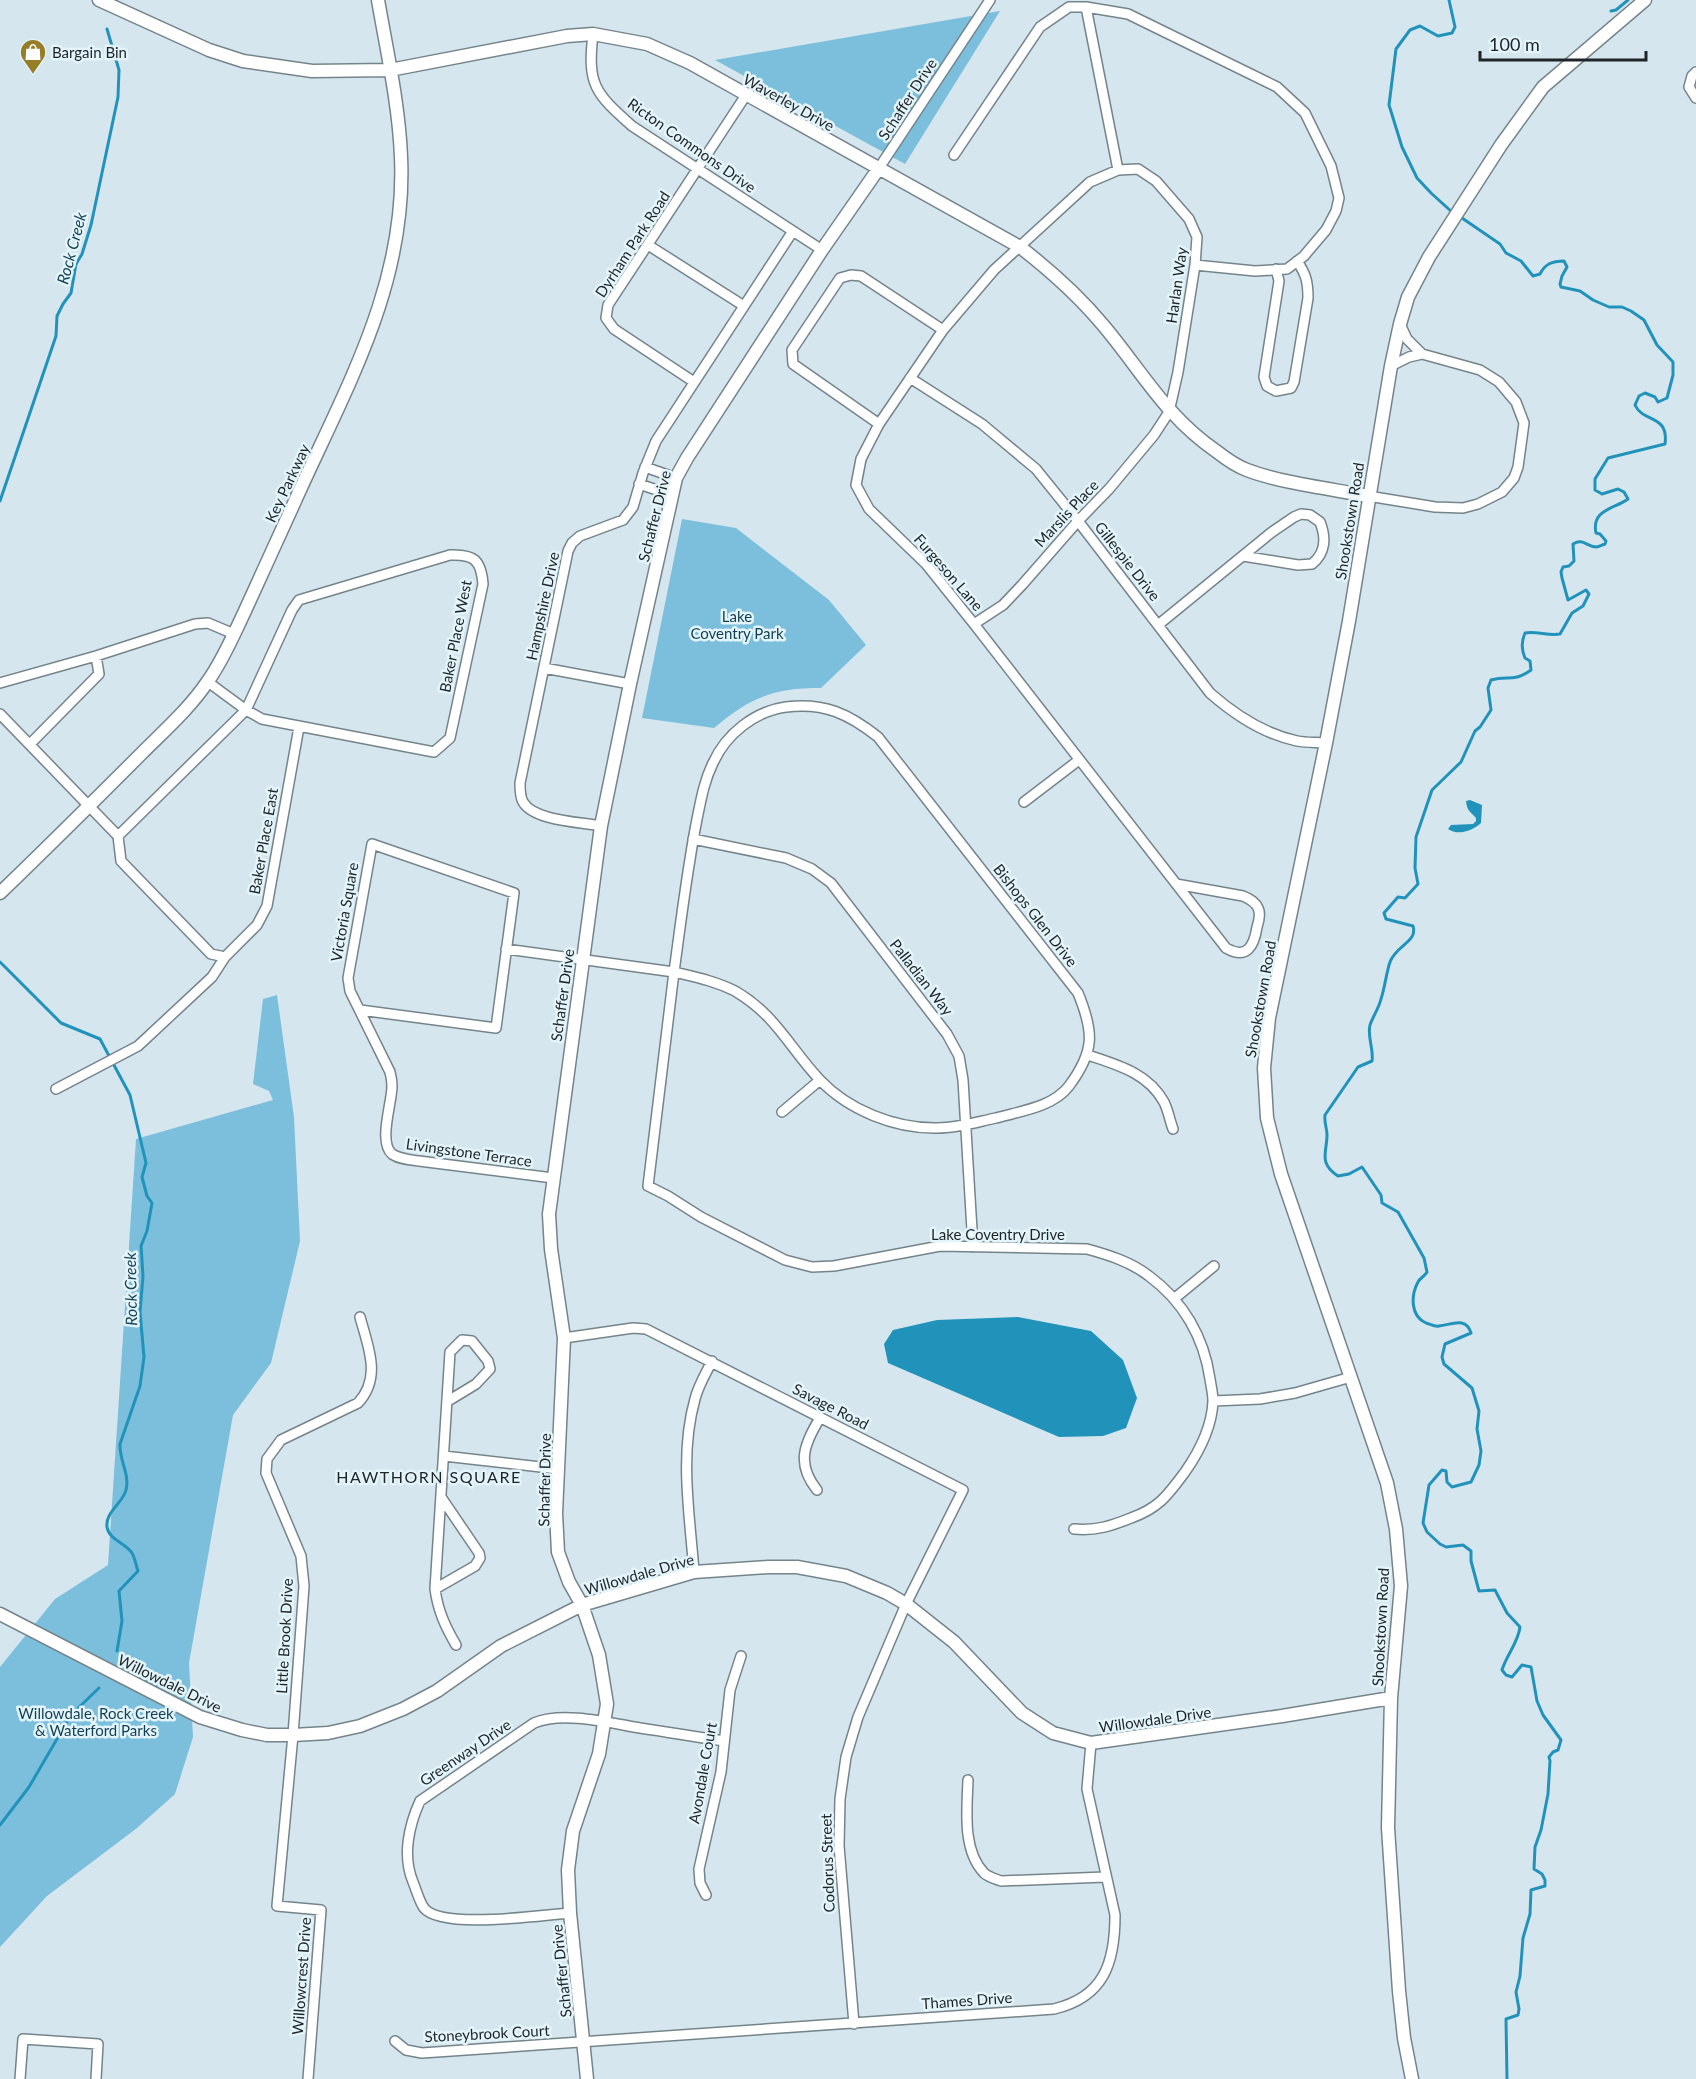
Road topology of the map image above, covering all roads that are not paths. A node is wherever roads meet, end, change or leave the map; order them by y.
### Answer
1 (99, 0) edge
2 (378, 0) edge
3 (990, 0) edge
4 (1645, 0) edge
5 (1086, 7) junction
6 (593, 34) junction
7 (390, 70) junction
8 (1696, 72) edge
9 (746, 95) junction
10 (1696, 98) edge
11 (954, 155) dead end
12 (879, 168) junction
13 (698, 170) junction
14 (1118, 170) junction
15 (793, 231) junction
16 (648, 245) junction
17 (1020, 247) junction
18 (822, 250) junction
19 (1297, 261) junction
20 (1195, 265) junction
21 (1276, 269) junction
22 (744, 306) junction
23 (1400, 324) junction
24 (943, 330) junction
25 (1422, 354) junction
26 (1391, 366) junction
27 (910, 378) junction
28 (694, 382) junction
29 (1169, 412) junction
30 (879, 424) junction
31 (645, 467) junction
32 (676, 478) junction
33 (639, 484) junction
34 (672, 495) junction
35 (1368, 496) junction
36 (1078, 520) junction
37 (1244, 556) junction
38 (974, 624) junction
39 (1158, 625) junction
40 (234, 634) junction
41 (96, 656) junction
42 (544, 668) junction
43 (208, 682) junction
44 (0, 683) edge
45 (630, 684) junction
46 (246, 710) junction
47 (0, 714) edge
48 (299, 727) junction
49 (1326, 743) junction
50 (30, 744) junction
51 (1079, 760) junction
52 (1024, 802) dead end
53 (90, 806) junction
54 (601, 826) junction
55 (118, 836) junction
56 (693, 839) junction
57 (1176, 884) junction
58 (0, 893) edge
59 (506, 949) junction
60 (225, 957) junction
61 (582, 961) junction
62 (674, 972) junction
63 (360, 1010) junction
64 (1088, 1056) junction
65 (820, 1080) junction
66 (56, 1089) dead end
67 (782, 1112) dead end
68 (966, 1125) junction
69 (1173, 1129) dead end
70 (553, 1178) junction
71 (974, 1246) junction
72 (1214, 1266) dead end
73 (1175, 1298) junction
74 (360, 1317) dead end
75 (564, 1338) junction
76 (712, 1361) junction
77 (1351, 1377) junction
78 (448, 1401) junction
79 (1213, 1401) junction
80 (820, 1418) junction
81 (444, 1456) junction
82 (558, 1469) junction
83 (817, 1490) dead end
84 (441, 1497) junction
85 (1074, 1529) dead end
86 (694, 1572) junction
87 (435, 1589) junction
88 (906, 1604) junction
89 (582, 1605) junction
90 (0, 1614) edge
91 (456, 1645) dead end
92 (741, 1656) dead end
93 (1391, 1698) junction
94 (605, 1722) junction
95 (293, 1735) junction
96 (724, 1741) junction
97 (1091, 1743) junction
98 (968, 1780) dead end
99 (1105, 1877) junction
100 (706, 1895) dead end
101 (570, 1913) junction
102 (854, 2024) junction
103 (395, 2041) dead end
104 (583, 2042) junction
105 (20, 2079) edge
106 (96, 2079) edge
107 (308, 2079) edge
108 (587, 2079) edge
109 (1412, 2079) edge

1 - 7 street, Waverley Drive
2 - 7 street, Key Parkway
3 - 12 street, Schaffer Drive
4 - 23 street, Shookstown Road
5 - 11 street
5 - 14 street
5 - 19 street
6 - 7 street, Waverley Drive
6 - 9 street, Waverley Drive
6 - 13 street, Ricton Commons Drive
7 - 40 street, Key Parkway
8 - 10 street
9 - 12 street, Waverley Drive
9 - 13 street, Dyrham Park Road
12 - 17 street, Waverley Drive
12 - 18 street, Schaffer Drive
13 - 15 street, Ricton Commons Drive
13 - 16 street, Dyrham Park Road
14 - 17 street
14 - 20 street, Harlan Way
15 - 18 street, Ricton Commons Drive
15 - 22 street, Hampshire Drive
16 - 22 street
16 - 28 street, Dyrham Park Road
17 - 24 street, Furgeson Lane
17 - 29 street, Waverley Drive
18 - 32 street, Schaffer Drive
19 - 21 street
19 - 21 street
20 - 21 street
20 - 29 street, Harlan Way
22 - 28 street, Hampshire Drive
23 - 25 street
23 - 26 street, Shookstown Road
24 - 27 street, Furgeson Lane
24 - 30 street
25 - 26 street
25 - 35 street
26 - 35 street, Shookstown Road
27 - 30 street, Furgeson Lane
27 - 36 street, Gillespie Drive
28 - 31 street, Hampshire Drive
29 - 35 street, Waverley Drive
29 - 36 street, Marslis Place
30 - 38 street, Furgeson Lane
31 - 32 street
31 - 33 street, Hampshire Drive
32 - 34 street, Schaffer Drive
33 - 34 street
33 - 42 street, Hampshire Drive
34 - 45 street, Schaffer Drive
35 - 49 street, Shookstown Road
36 - 38 street, Marslis Place
36 - 39 street, Gillespie Drive
37 - 37 street
37 - 39 street
38 - 51 street, Furgeson Lane
39 - 49 street, Gillespie Drive
40 - 41 street
40 - 43 street, Key Parkway
41 - 44 street
41 - 50 street
42 - 45 street
42 - 54 street, Hampshire Drive
43 - 46 street, Baker Place West
43 - 53 street, Key Parkway
45 - 54 street, Schaffer Drive
46 - 48 street, Baker Place West
46 - 48 street, Baker Place West
46 - 55 street
47 - 50 street
48 - 60 street, Baker Place East
49 - 77 street, Shookstown Road
50 - 53 street
51 - 52 street
51 - 57 street, Furgeson Lane
53 - 55 street
53 - 58 street, Key Parkway
54 - 61 street, Schaffer Drive
55 - 60 street
56 - 62 street, Bishops Glen Drive
56 - 64 street, Bishops Glen Drive
56 - 68 street, Palladian Way
57 - 57 street, Furgeson Lane
59 - 61 street
59 - 63 street, Victoria Square
59 - 63 street, Victoria Square
60 - 66 street, Baker Place East
61 - 62 street, Bishops Glen Drive
61 - 70 street, Schaffer Drive
62 - 65 street, Bishops Glen Drive
62 - 71 street, Lake Coventry Drive
63 - 70 street, Livingstone Terrace
64 - 68 street, Bishops Glen Drive
64 - 69 street
65 - 67 street
65 - 68 street, Bishops Glen Drive
68 - 71 street, Palladian Way
70 - 75 street, Schaffer Drive
71 - 73 street, Lake Coventry Drive
72 - 73 street
73 - 79 street, Lake Coventry Drive
74 - 95 street, Little Brook Drive
75 - 76 street, Savage Road
75 - 82 street, Schaffer Drive
76 - 80 street, Savage Road
76 - 86 street
77 - 79 street
77 - 93 street, Shookstown Road
78 - 78 street
78 - 81 street
79 - 85 street
80 - 83 street
80 - 88 street, Savage Road
81 - 82 street
81 - 84 street
82 - 89 street, Schaffer Drive
84 - 87 street
84 - 87 street
86 - 88 street, Willowdale Drive
86 - 89 street, Willowdale Drive
87 - 91 street
88 - 97 street, Willowdale Drive
88 - 102 street, Codorus Street
89 - 94 street, Schaffer Drive
89 - 95 street, Willowdale Drive
90 - 95 street, Willowdale Drive
92 - 96 street, Avondale Court
93 - 97 street, Willowdale Drive
93 - 109 street, Shookstown Road
94 - 96 street, Greenway Drive
94 - 101 street, Schaffer Drive
94 - 101 street, Greenway Drive
95 - 107 street, Willowcrest Drive
96 - 100 street, Avondale Court
97 - 99 street, Thames Drive
98 - 99 street
99 - 102 street, Thames Drive
101 - 104 street, Schaffer Drive
102 - 104 street, Thames Drive
103 - 104 street, Stoneybrook Court
104 - 108 street, Schaffer Drive
105 - 106 street

